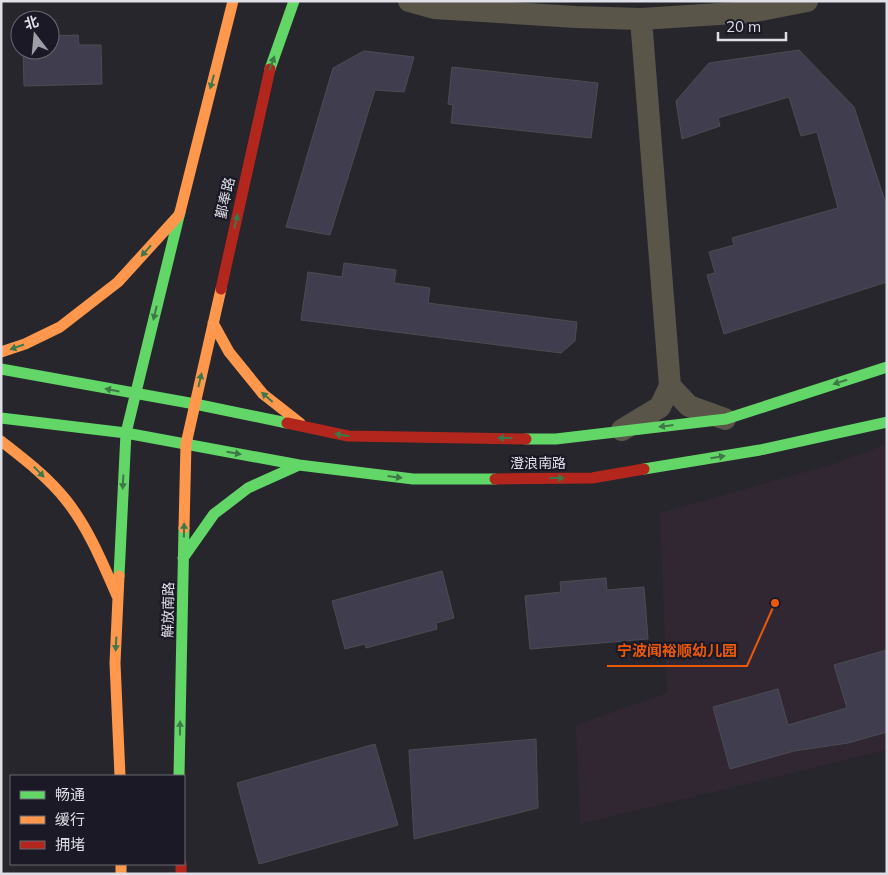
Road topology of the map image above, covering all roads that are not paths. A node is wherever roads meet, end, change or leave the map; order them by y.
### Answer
1 (233, 1) edge
2 (294, 1) edge
3 (409, 1) edge
4 (807, 1) edge
5 (641, 19) junction
6 (179, 215) junction
7 (213, 323) junction
8 (1, 352) edge
9 (887, 368) edge
10 (1, 369) edge
11 (670, 386) junction
12 (135, 394) junction
13 (195, 404) junction
14 (1, 418) edge
15 (726, 419) junction
16 (887, 422) edge
17 (305, 428) junction
18 (618, 432) junction
19 (126, 433) junction
20 (1, 442) edge
21 (186, 444) junction
22 (299, 465) junction
23 (184, 558) junction
24 (118, 598) junction
25 (120, 775) edge
26 (179, 775) edge

1 -> 6 main road
7 -> 2 main road, 鄞奉路
3 - 5 street
4 - 5 street
5 - 11 street
6 -> 8 main road
6 -> 12 main road
13 -> 7 main road, 鄞奉路
17 -> 7 main road
9 -> 15 main road, 澄浪南路
12 -> 10 main road
11 - 15 street
11 - 18 street
12 - 13 main road
12 - 19 main road
13 - 17 main road, 澄浪南路
13 - 21 main road, 鄞奉路
14 - 19 main road
15 -> 18 main road, 澄浪南路
22 -> 16 main road, 澄浪南路
18 -> 17 main road, 澄浪南路
19 - 21 main road
19 -> 24 main road
20 -> 24 main road
21 -> 22 main road, 澄浪南路
23 -> 21 main road, 解放南路
22 - 23 main road
26 -> 23 main road, 解放南路
24 -> 25 main road

